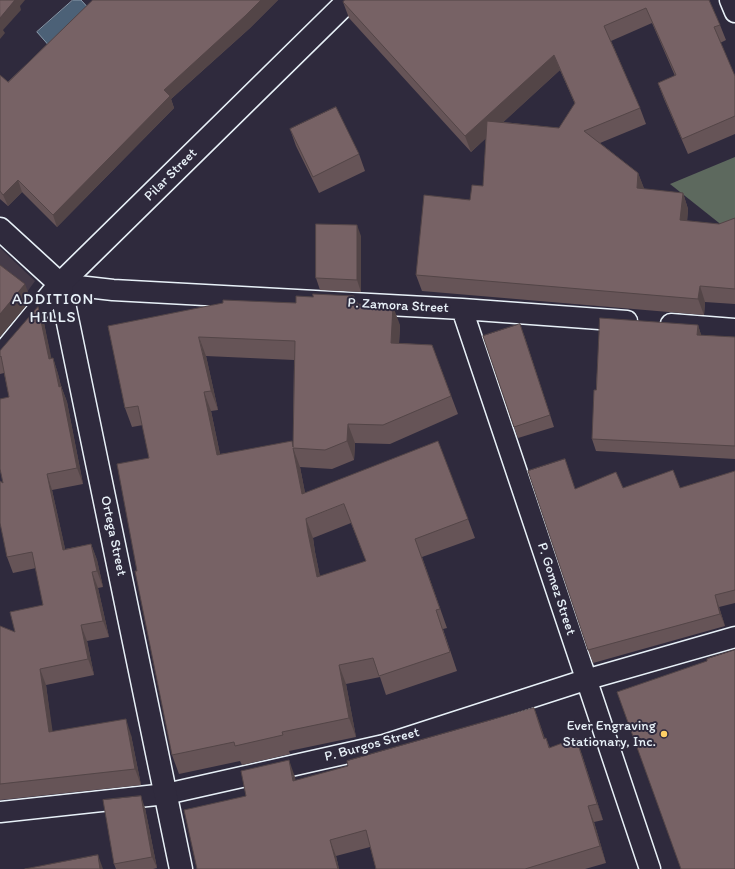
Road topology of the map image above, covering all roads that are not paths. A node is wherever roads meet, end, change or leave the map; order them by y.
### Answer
1 (349, 0) edge
2 (730, 0) edge
3 (735, 12) edge
4 (0, 229) edge
5 (60, 284) junction
6 (462, 309) junction
7 (735, 329) edge
8 (0, 357) edge
9 (735, 637) edge
10 (585, 680) junction
11 (166, 794) junction
12 (0, 812) edge
13 (181, 869) edge
14 (650, 869) edge

1 - 5 street, Pilar Street
2 - 3 street
4 - 5 street
5 - 6 street, P. Zamora Street
5 - 8 street, Pilar Street
5 - 11 street, Ortega Street
6 - 7 street, P. Zamora Street
6 - 10 street, P. Gomez Street
9 - 10 street, P. Burgos Street
10 - 11 street, P. Burgos Street
10 - 14 street, P. Gomez Street
11 - 12 street, P. Burgos Street
11 - 13 street, Ortega Street

